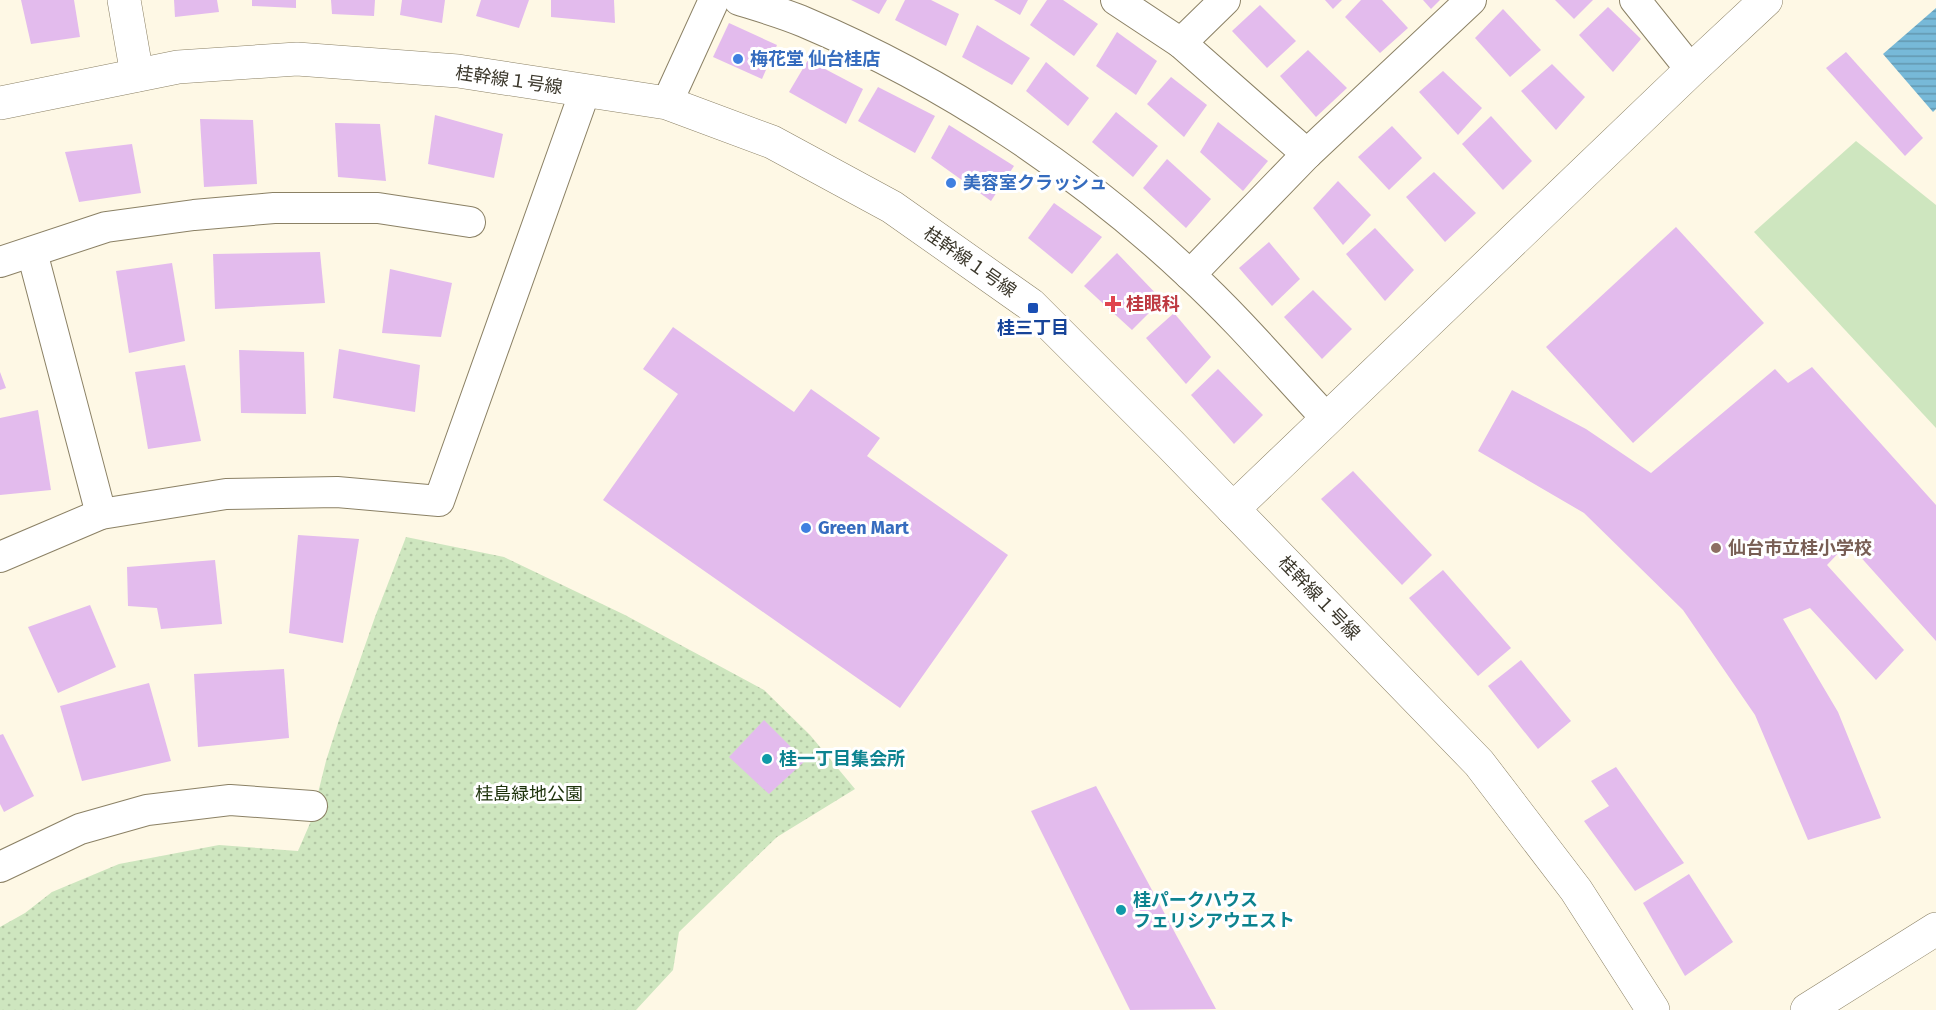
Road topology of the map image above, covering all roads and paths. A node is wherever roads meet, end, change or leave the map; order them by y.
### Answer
1 (124, 0) edge
2 (714, 0) edge
3 (739, 0) edge
4 (1116, 0) edge
5 (1225, 0) edge
6 (1471, 0) edge
7 (1635, 0) edge
8 (1766, 0) edge
9 (1181, 43) junction
10 (1691, 70) junction
11 (137, 75) junction
12 (585, 91) junction
13 (667, 103) junction
14 (0, 104) edge
15 (1307, 154) junction
16 (470, 222) dead end
17 (32, 252) junction
18 (0, 262) edge
19 (1190, 275) junction
20 (1327, 419) junction
21 (1233, 509) junction
22 (101, 514) junction
23 (0, 556) edge
24 (312, 806) dead end
25 (0, 867) edge
26 (1936, 929) edge
27 (1653, 1010) edge
28 (1807, 1010) edge

1 - 11 street
2 - 13 street
3 - 19 street
4 - 9 street
5 - 9 street
6 - 15 street
7 - 10 street
8 - 10 street
9 - 15 street
10 - 20 street
11 - 12 street, 桂幹線１号線
11 - 14 street, 桂幹線１号線
12 - 13 street, 桂幹線１号線
12 - 22 street
13 - 21 street, 桂幹線１号線
15 - 19 street
16 - 17 street
17 - 18 street
17 - 22 street
19 - 20 street
20 - 21 street
21 - 27 street, 桂幹線１号線
22 - 23 street
24 - 25 street
26 - 28 street

